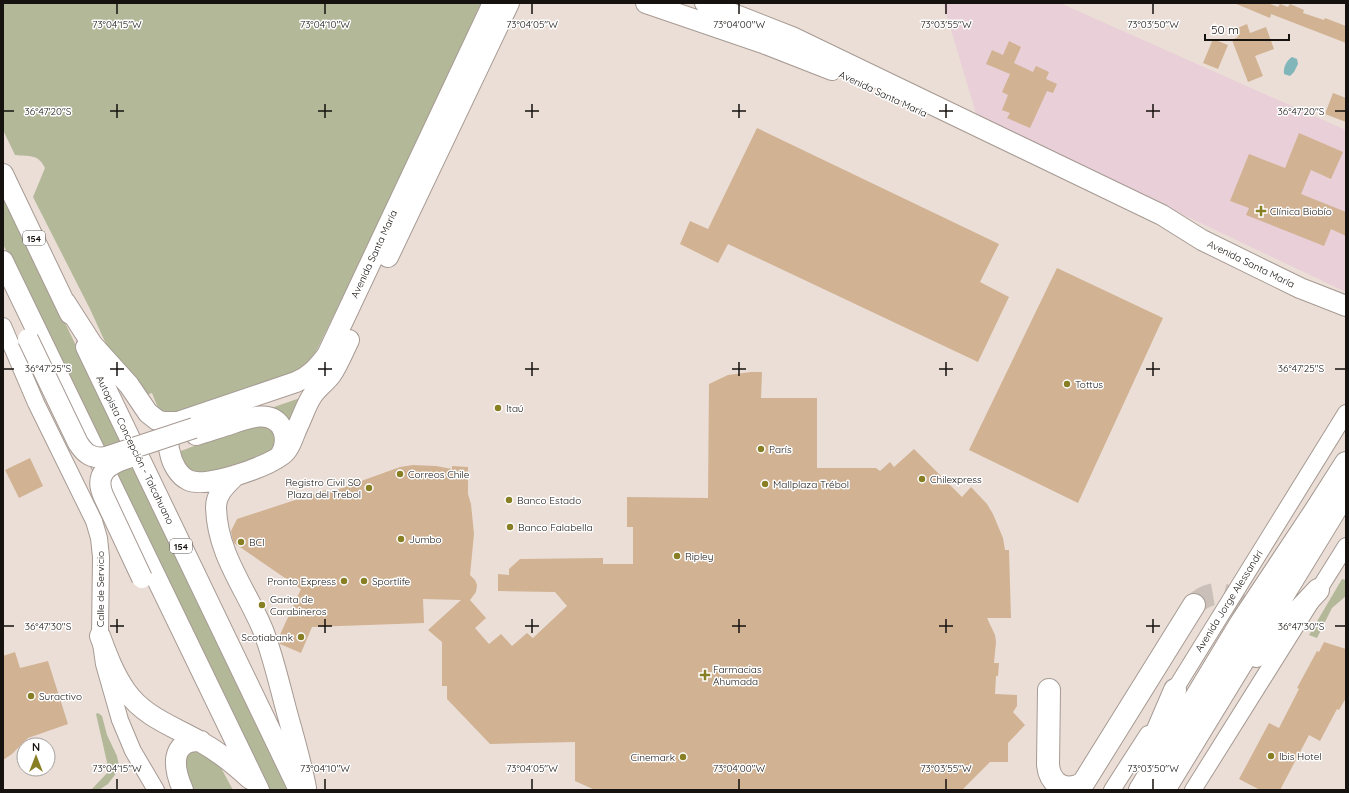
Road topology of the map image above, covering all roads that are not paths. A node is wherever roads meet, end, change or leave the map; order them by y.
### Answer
1 (493, 3) edge
2 (508, 3) edge
3 (646, 3) edge
4 (705, 3) edge
5 (3, 174) edge
6 (1202, 240) junction
7 (3, 261) edge
8 (3, 286) edge
9 (1300, 288) junction
10 (65, 302) junction
11 (1346, 306) edge
12 (1346, 318) edge
13 (3, 326) edge
14 (318, 389) junction
15 (1346, 413) edge
16 (189, 429) junction
17 (278, 457) junction
18 (1346, 463) edge
19 (236, 475) junction
20 (1346, 492) edge
21 (1346, 546) edge
22 (1318, 590) junction
23 (1194, 605) tunnel mouth
24 (1244, 635) tunnel mouth
25 (100, 636) junction
26 (199, 666) junction
27 (1230, 685) junction
28 (1049, 690) dead end
29 (1175, 690) junction
30 (201, 741) junction
31 (257, 787) edge
32 (1080, 787) edge
33 (156, 790) edge
34 (183, 790) edge
35 (299, 790) edge
36 (307, 790) edge
37 (1112, 790) edge
38 (1131, 790) edge
39 (1140, 790) edge
40 (1163, 790) edge
41 (1193, 790) edge

1 - 16 main road, Avenida Santa María
2 - 14 main road, Avenida Santa María
3 - 6 main road, Avenida Santa María
4 - 6 main road, Avenida Santa María
5 - 10 main road, Autopista Concepción - Talcahuano / 154
6 - 9 main road, Avenida Santa María
7 - 26 main road
8 - 16 main road, bridge
9 - 11 main road, Avenida Santa María
9 - 12 main road, Avenida Santa María
10 - 16 main road
10 - 35 main road, Autopista Concepción - Talcahuano / 154
13 - 25 street, Calle de Servicio
14 - 16 main road
14 - 17 main road, Avenida Santa María
15 - 29 street, Avenida Jorge Alessandri
16 - 17 main road
16 - 19 main road
16 - 26 main road, bridge
17 - 19 main road
18 - 39 highway
19 - 36 main road
20 - 27 highway
21 - 22 street
22 - 27 highway
22 - 41 street
23 - 32 highway
24 - 40 highway
25 - 30 main road
25 - 33 street, Calle de Servicio
26 - 31 main road
27 - 40 highway
28 - 32 highway
29 - 37 street, Avenida Jorge Alessandri
29 - 38 highway
30 - 31 main road
30 - 34 main road

